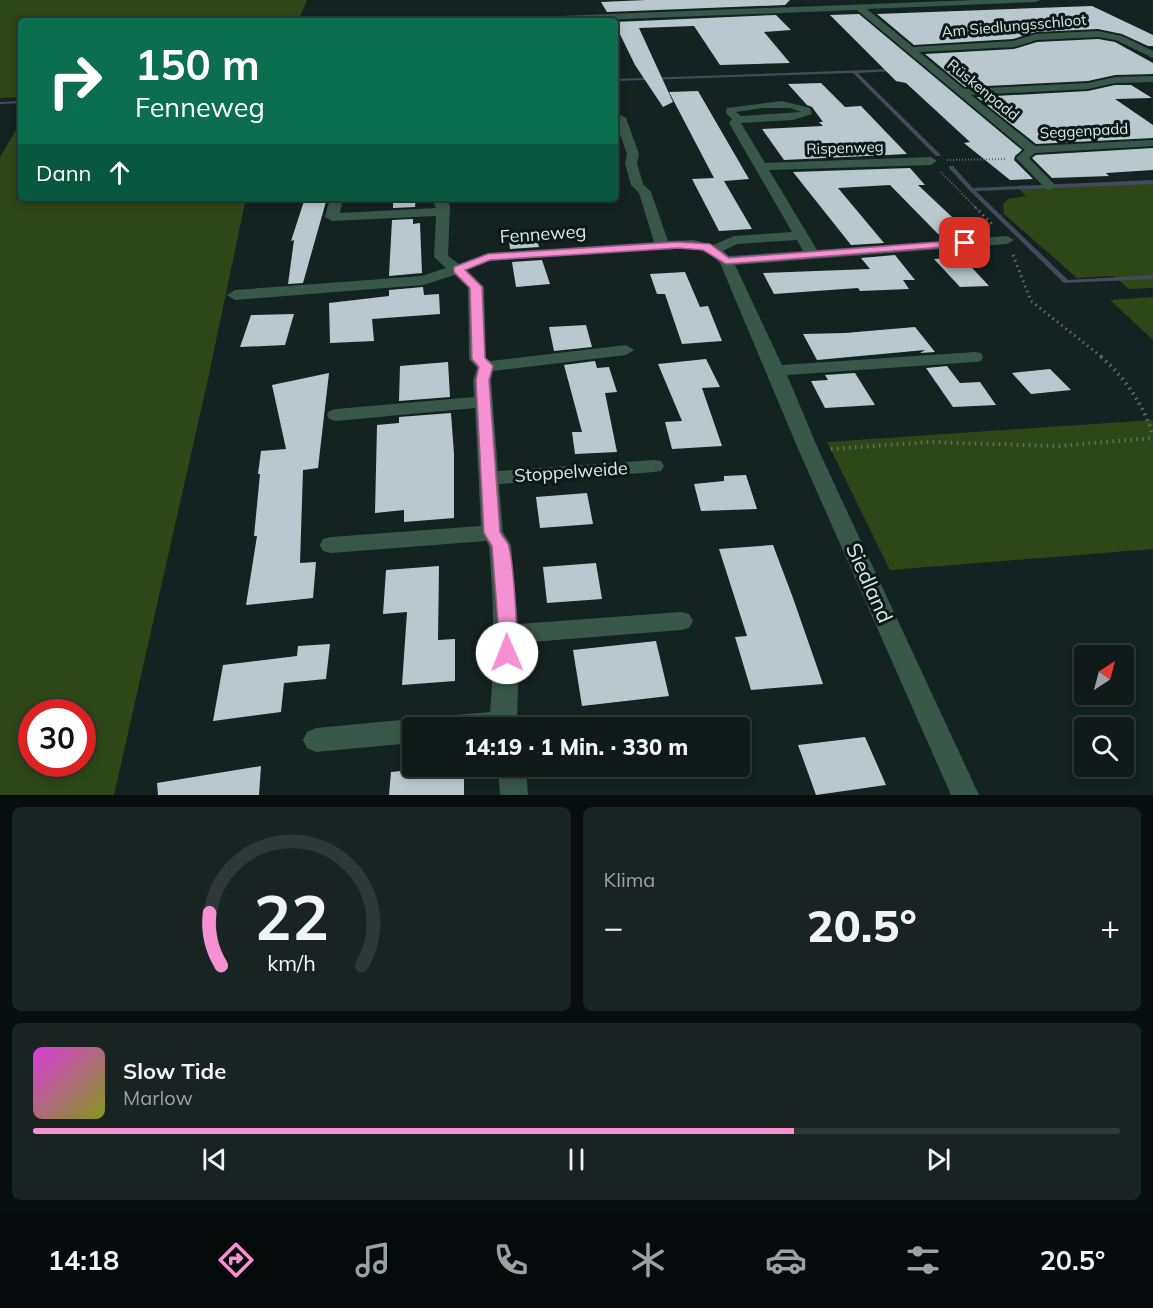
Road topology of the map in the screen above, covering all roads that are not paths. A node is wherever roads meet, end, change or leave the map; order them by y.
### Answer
1 (1036, 0) edge
2 (910, 3) edge
3 (859, 7) junction
4 (582, 18) edge
5 (909, 50) junction
6 (1153, 56) edge
7 (1153, 79) edge
8 (962, 92) junction
9 (618, 117) edge
10 (739, 119) junction
11 (1153, 143) edge
12 (1027, 154) junction
13 (931, 161) road end
14 (761, 167) junction
15 (1050, 186) dead end
16 (336, 201) edge
17 (441, 205) edge
18 (800, 236) junction
19 (1007, 240) road end
20 (662, 246) junction
21 (812, 254) junction
22 (720, 256) junction
23 (458, 269) junction
24 (235, 295) dead end
25 (626, 350) dead end
26 (975, 357) dead end
27 (486, 366) junction
28 (776, 370) junction
29 (483, 402) junction
30 (336, 415) dead end
31 (654, 466) dead end
32 (488, 478) junction
33 (492, 533) junction
34 (331, 545) dead end
35 (681, 621) dead end
36 (508, 634) junction
37 (504, 717) edge
38 (402, 731) edge
39 (316, 740) dead end
40 (513, 777) edge
41 (514, 795) edge
42 (965, 795) edge

1 - 2 street
2 - 3 street
3 - 4 street
3 - 5 street, Rüskenpadd
5 - 6 street, Am Siedlungsschloot
5 - 8 street, Rüskenpadd
7 - 8 street
8 - 12 street, Rüskenpadd
9 - 20 street
10 - 10 street, Rispenweg
10 - 14 street
11 - 12 street, Seggenpadd
12 - 15 street, Seggenpadd
13 - 14 street, Rispenweg
14 - 18 street
16 - 17 street
17 - 23 street, Stoppelweide
18 - 21 street
18 - 22 street
19 - 21 street
20 - 22 street, Fenneweg
20 - 23 street, Fenneweg
21 - 22 street
22 - 28 street, Siedland
23 - 24 street, Fenneweg
23 - 27 street, Stoppelweide
25 - 27 street
26 - 28 street
27 - 29 street, Stoppelweide
28 - 42 street, Siedland
29 - 30 street
29 - 32 street, Stoppelweide
31 - 32 street, Stoppelweide
32 - 33 street, Stoppelweide
33 - 34 street
33 - 36 street, Stoppelweide
35 - 36 street
36 - 37 street, Stoppelweide
38 - 39 street
40 - 41 street

